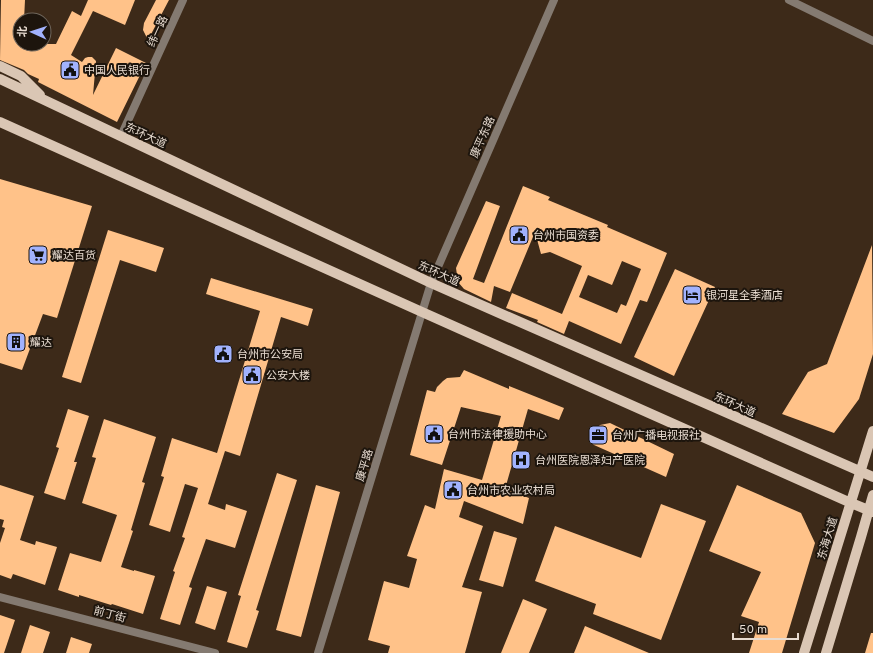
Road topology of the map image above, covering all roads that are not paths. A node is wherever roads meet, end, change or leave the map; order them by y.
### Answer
1 (183, 0) edge
2 (554, 0) edge
3 (789, 0) edge
4 (873, 40) edge
5 (0, 66) edge
6 (0, 79) edge
7 (46, 100) junction
8 (2, 124) edge
9 (121, 136) junction
10 (431, 283) junction
11 (422, 312) junction
12 (873, 431) edge
13 (860, 472) junction
14 (873, 477) edge
15 (873, 495) edge
16 (851, 503) junction
17 (871, 511) edge
18 (0, 597) edge
19 (214, 653) edge
20 (318, 653) edge
21 (804, 653) edge
22 (826, 653) edge

1 - 9 street, 纬一路
2 - 10 street, 康平东路
3 - 4 street
5 - 7 main road
6 - 7 main road, 东环大道
7 - 9 main road, 东环大道
8 - 11 main road
9 - 10 main road, 东环大道
10 - 11 street, 康平路
10 - 13 main road, 东环大道
11 - 16 main road
11 - 20 street, 康平路
12 - 13 main road, 东海大道
13 - 14 main road, 东环大道
13 - 16 main road, 东海大道
15 - 17 main road
16 - 17 main road
16 - 21 main road, 东海大道
17 - 22 main road
18 - 19 street, 前丁街

